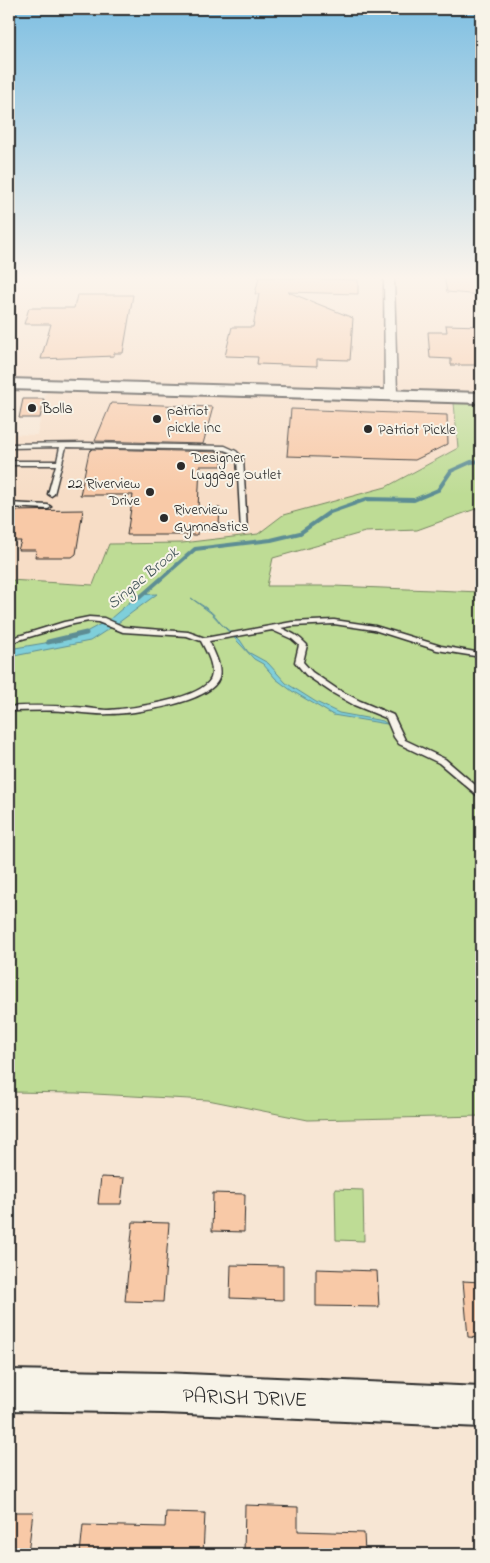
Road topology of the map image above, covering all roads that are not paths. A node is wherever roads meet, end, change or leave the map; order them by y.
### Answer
1 (390, 350) edge
2 (9, 384) edge
3 (391, 395) junction
4 (481, 398) edge
5 (64, 445) junction
6 (9, 446) edge
7 (59, 462) junction
8 (9, 463) edge
9 (52, 494) dead end
10 (9, 505) edge
11 (48, 507) dead end
12 (244, 531) dead end
13 (272, 627) junction
14 (204, 640) junction
15 (9, 641) edge
16 (481, 655) edge
17 (9, 708) edge
18 (481, 794) edge
19 (9, 1390) edge
20 (481, 1407) edge

1 - 3 street
2 - 3 main road
3 - 4 main road
5 - 6 lane
5 - 7 lane
5 - 12 lane
7 - 8 lane
7 - 9 lane
10 - 11 lane
13 - 14 lane
13 - 16 lane
13 - 18 lane
14 - 15 lane
14 - 17 lane
19 - 20 main road, PARISH DRIVE

